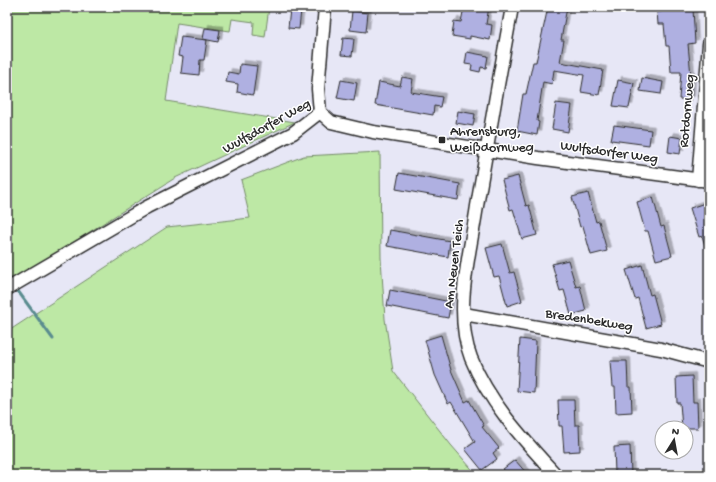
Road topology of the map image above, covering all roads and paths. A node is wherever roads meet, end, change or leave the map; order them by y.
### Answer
1 (325, 7) edge
2 (512, 7) edge
3 (709, 44) edge
4 (320, 112) junction
5 (486, 149) junction
6 (703, 181) edge
7 (7, 289) edge
8 (464, 314) junction
9 (709, 362) edge
10 (556, 475) edge

1 - 4 street
2 - 5 street, Am Neuen Teich
3 - 6 street, Rotdornweg
4 - 5 street, Wulfsdorfer Weg
4 - 7 street, Wulfsdorfer Weg
5 - 6 street, Wulfsdorfer Weg
5 - 8 street, Am Neuen Teich
8 - 9 street, Bredenbekweg
8 - 10 street, Am Neuen Teich

